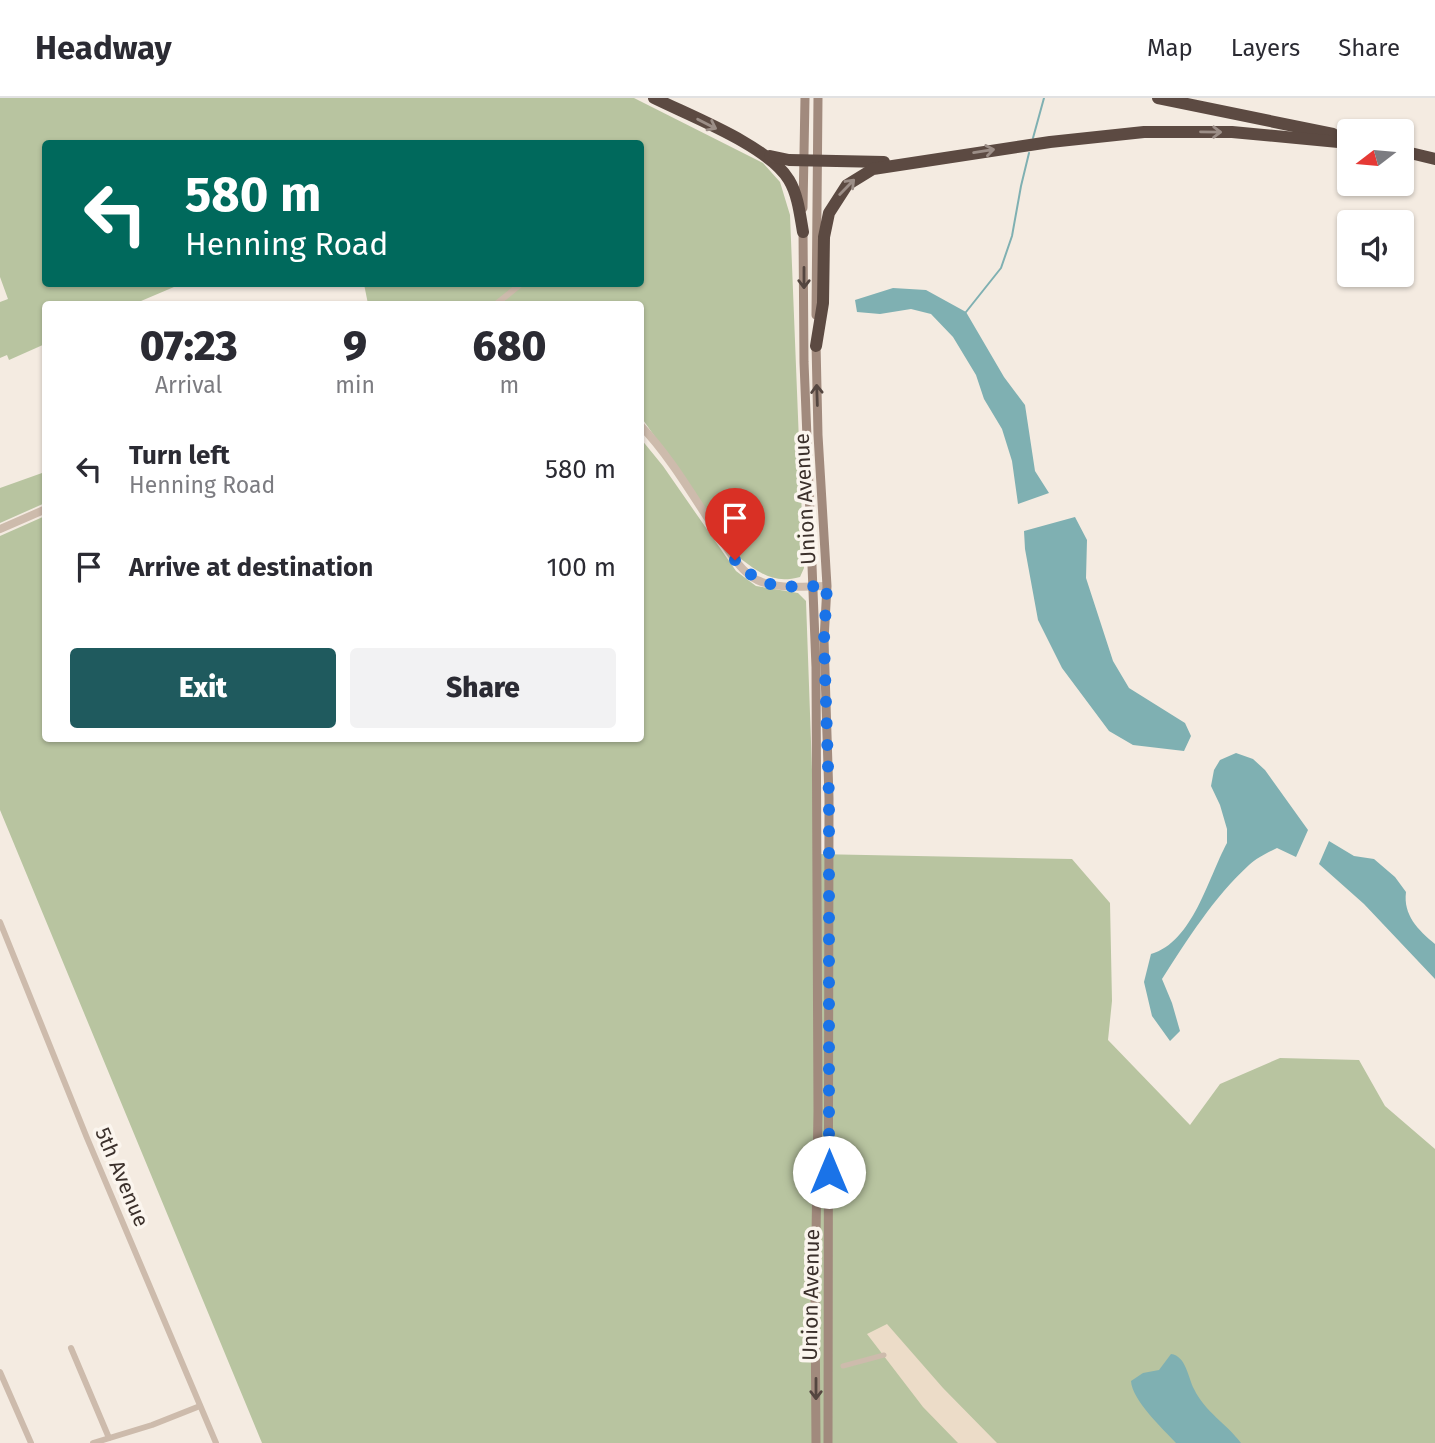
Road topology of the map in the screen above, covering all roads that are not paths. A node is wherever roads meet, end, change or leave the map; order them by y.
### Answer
1 (654, 98) edge
2 (805, 98) edge
3 (818, 98) edge
4 (1158, 98) edge
5 (1337, 135) edge
6 (1337, 143) edge
7 (760, 151) junction
8 (1414, 154) edge
9 (1435, 159) edge
10 (803, 160) junction
11 (817, 160) junction
12 (917, 161) junction
13 (803, 232) junction
14 (517, 287) edge
15 (500, 301) edge
16 (816, 346) junction
17 (644, 430) edge
18 (42, 511) edge
19 (0, 529) edge
20 (813, 586) junction
21 (827, 586) junction
22 (0, 922) edge
23 (71, 1348) dead end
24 (884, 1355) dead end
25 (843, 1366) dead end
26 (0, 1372) edge
27 (2, 1381) edge
28 (200, 1406) junction
29 (109, 1438) junction
30 (31, 1443) edge
31 (93, 1443) edge
32 (216, 1443) edge
33 (816, 1443) edge
34 (828, 1443) edge

1 -> 7 highway
2 - 10 main road, Union Avenue
3 - 11 main road, Union Avenue
4 - 5 highway
12 -> 6 highway
7 - 10 highway
7 - 13 highway
8 - 9 highway
10 - 11 highway
10 - 13 main road, Union Avenue
11 - 12 highway
11 - 16 main road, Union Avenue
16 -> 12 highway
13 -> 20 main road, Union Avenue
14 - 15 street
21 -> 16 main road, Union Avenue
17 - 20 street
18 - 19 street
20 - 21 street
20 -> 33 main road, Union Avenue
21 - 34 main road, Union Avenue
22 - 28 street, 5th Avenue
23 - 29 street
24 - 25 street
26 - 27 street
27 - 30 street
28 - 29 street
28 - 32 street, 5th Avenue
29 - 31 street

